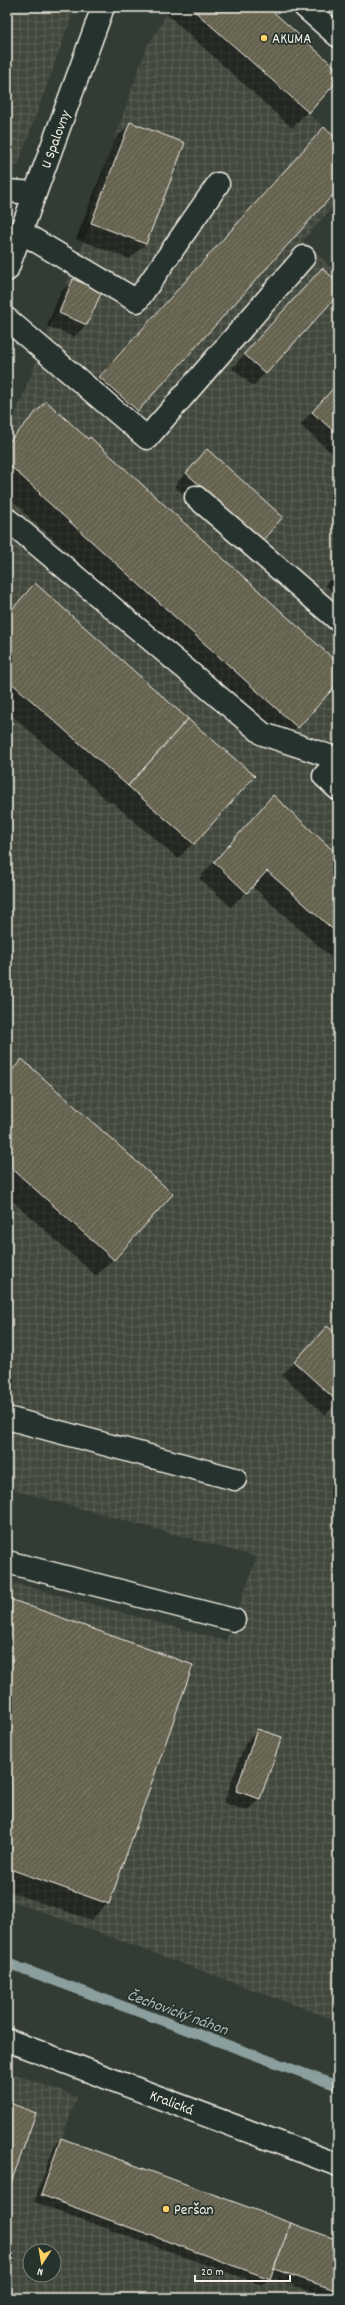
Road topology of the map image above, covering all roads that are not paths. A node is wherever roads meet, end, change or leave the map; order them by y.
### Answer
1 (103, 7) edge
2 (305, 7) edge
3 (338, 36) edge
4 (218, 184) dead end
5 (7, 191) edge
6 (35, 193) junction
7 (21, 232) junction
8 (304, 257) dead end
9 (7, 270) edge
10 (7, 319) edge
11 (196, 497) dead end
12 (7, 522) edge
13 (338, 620) edge
14 (338, 760) edge
15 (338, 789) edge
16 (7, 1418) edge
17 (235, 1479) dead end
18 (7, 1562) edge
19 (234, 1620) dead end
20 (7, 2040) edge
21 (338, 2165) edge

1 - 6 main road, U Spalovny
2 - 3 main road
4 - 7 main road
5 - 6 main road
6 - 7 main road, U Spalovny
7 - 9 main road, U Spalovny
8 - 10 main road
11 - 13 main road
12 - 14 main road
14 - 15 main road
16 - 17 main road
18 - 19 main road
20 - 21 main road, Kralická

